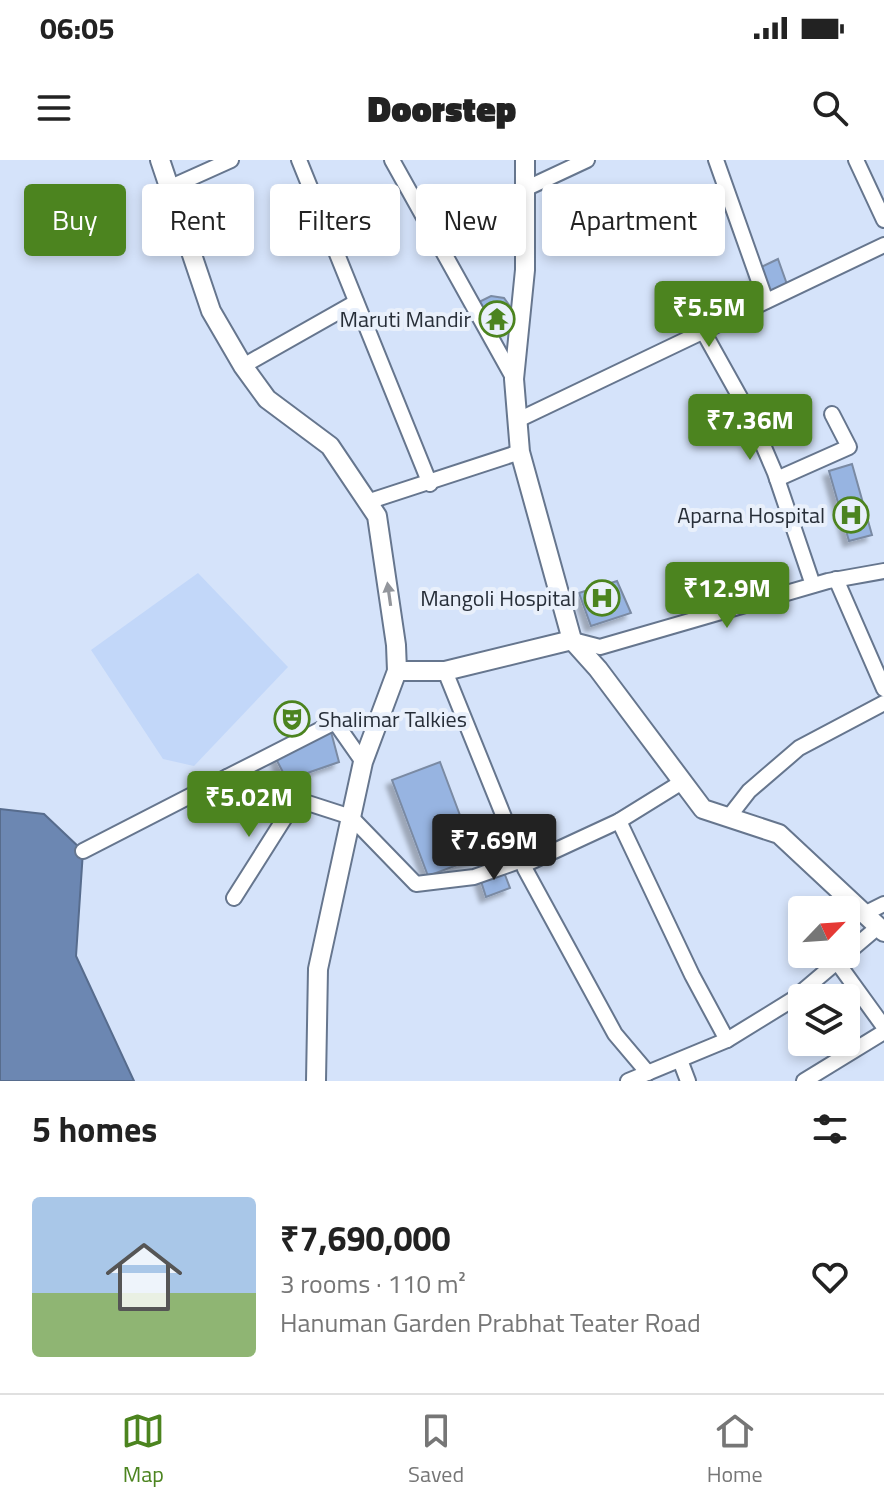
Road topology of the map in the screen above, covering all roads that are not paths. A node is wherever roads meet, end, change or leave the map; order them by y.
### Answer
1 (160, 160) edge
2 (231, 160) edge
3 (299, 160) edge
4 (392, 160) edge
5 (525, 160) edge
6 (587, 160) edge
7 (716, 160) edge
8 (856, 160) edge
9 (170, 184) edge
10 (178, 184) edge
11 (525, 184) edge
12 (526, 189) edge
13 (884, 220) edge
14 (884, 245) edge
15 (193, 256) edge
16 (525, 256) edge
17 (766, 301) junction
18 (356, 302) junction
19 (703, 331) junction
20 (243, 366) junction
21 (514, 379) junction
22 (832, 414) dead end
23 (518, 420) junction
24 (520, 452) junction
25 (777, 479) junction
26 (430, 484) junction
27 (367, 502) junction
28 (884, 571) edge
29 (836, 579) junction
30 (813, 585) junction
31 (572, 640) junction
32 (397, 671) junction
33 (445, 671) junction
34 (884, 689) edge
35 (884, 703) edge
36 (363, 762) junction
37 (227, 777) junction
38 (682, 782) junction
39 (296, 800) junction
40 (351, 817) junction
41 (728, 818) junction
42 (619, 821) junction
43 (83, 851) dead end
44 (523, 862) junction
45 (234, 898) dead end
46 (884, 904) edge
47 (876, 925) edge
48 (860, 940) edge
49 (830, 968) edge
50 (841, 968) edge
51 (884, 1030) edge
52 (727, 1040) junction
53 (680, 1060) junction
54 (648, 1073) junction
55 (316, 1081) edge
56 (628, 1081) edge
57 (688, 1081) edge
58 (804, 1081) edge

1 - 9 street
2 - 10 street
3 - 18 street
4 - 21 street
5 - 11 street
6 - 12 street
7 - 17 street
8 - 13 street
14 - 17 street
15 - 20 street
16 - 21 street
17 - 19 street
18 - 20 street
18 - 26 street
19 - 23 street
19 - 25 street
20 - 27 street
21 - 23 street
22 - 25 street
23 - 24 street
24 - 26 street
24 - 31 street
25 - 30 street
26 - 27 street
32 -> 27 street
28 - 29 street
29 - 30 street
29 - 34 street
30 - 31 street
31 - 33 street
31 - 38 street
32 - 33 street
32 - 36 street
33 - 44 street
35 - 41 street
36 - 37 street
36 - 40 street
37 - 39 street
37 - 43 street
38 - 41 street
38 - 42 street
39 - 40 street
39 - 45 street
40 - 44 street
40 - 55 street
41 - 47 street
42 - 44 street
42 - 52 street
44 - 54 street
46 - 47 street
47 - 48 street
49 - 52 street
50 - 51 street
51 - 58 street
52 - 53 street
53 - 54 street
53 - 57 street
54 - 56 street

